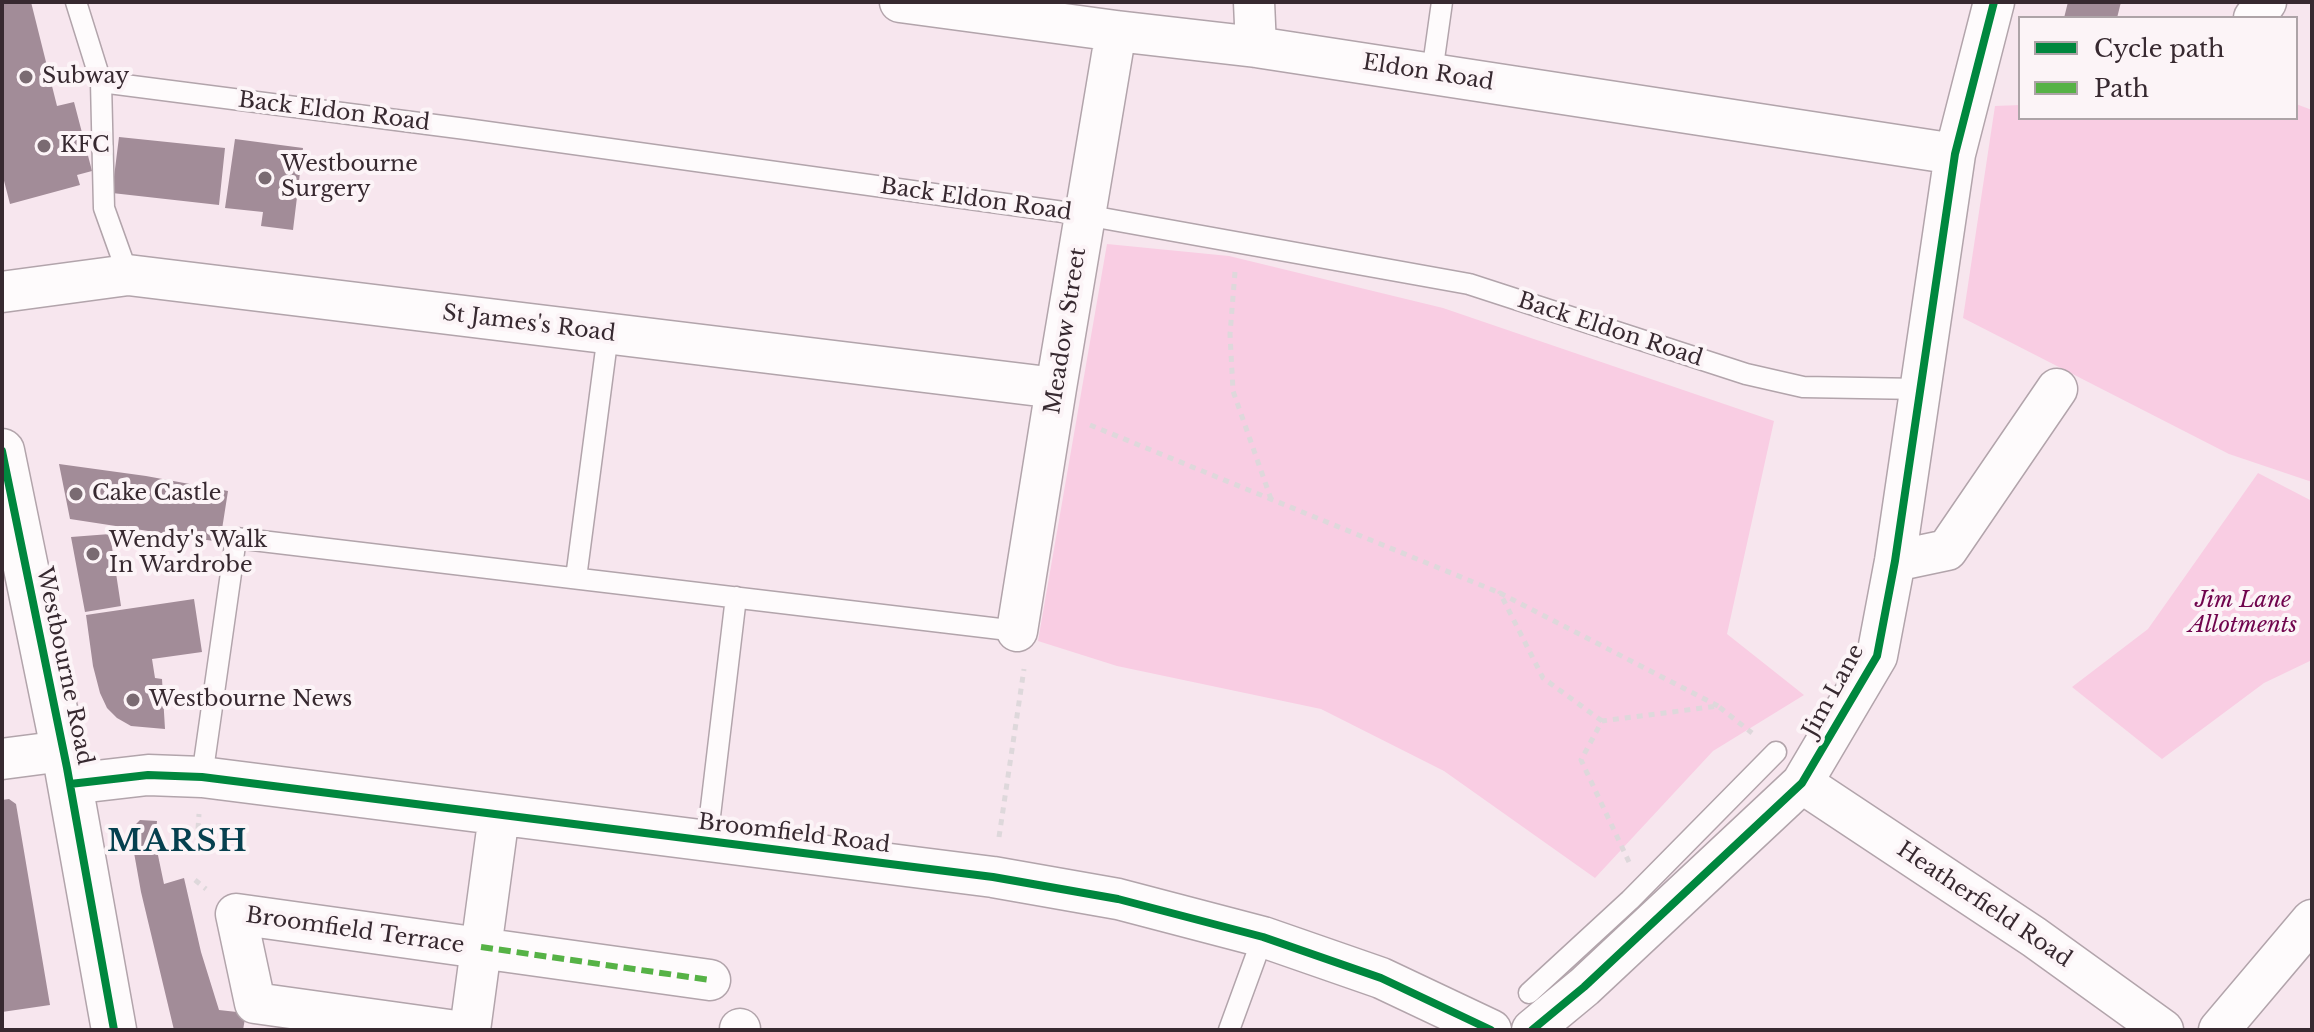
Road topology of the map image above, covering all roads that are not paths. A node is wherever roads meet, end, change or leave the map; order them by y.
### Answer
1 (76, 2) edge
2 (900, 2) edge
3 (1254, 2) edge
4 (1442, 2) edge
5 (1994, 2) edge
6 (1116, 31) junction
7 (1256, 47) junction
8 (1432, 73) junction
9 (101, 82) junction
10 (1955, 154) junction
11 (1085, 215) junction
12 (128, 275) junction
13 (2, 292) edge
14 (608, 334) junction
15 (1920, 389) junction
16 (2057, 389) dead end
17 (1054, 399) junction
18 (2, 451) edge
19 (1895, 561) junction
20 (576, 578) junction
21 (736, 597) junction
22 (1017, 631) joint
23 (1776, 752) road end
24 (2, 759) edge
25 (67, 768) junction
26 (202, 777) junction
27 (1802, 783) junction
28 (499, 815) junction
29 (707, 841) junction
30 (1642, 903) junction
31 (2312, 920) edge
32 (1263, 937) junction
33 (481, 947) junction
34 (710, 980) dead end
35 (1531, 1011) edge
36 (114, 1030) edge
37 (449, 1030) edge
38 (470, 1030) edge
39 (1229, 1030) edge
40 (1491, 1030) edge
41 (2163, 1030) edge
42 (2219, 1030) edge

1 - 9 lane
2 - 6 street, Eldon Road
3 - 7 street
4 - 8 lane
5 - 10 street, Jim Lane
6 - 7 street, Eldon Road
6 - 11 street, Meadow Street
7 - 8 street, Eldon Road
8 - 10 street, Eldon Road
9 - 11 lane, Back Eldon Road
9 - 12 lane
10 - 15 street, Jim Lane
11 - 15 lane, Back Eldon Road
11 - 17 street, Meadow Street
12 - 13 street, St James's Road
12 - 14 street, St James's Road
14 - 17 street, St James's Road
14 - 20 lane
15 - 19 street, Jim Lane
16 - 19 street
17 - 22 street, Meadow Street
18 - 25 highway, Westbourne Road
19 - 27 street, Jim Lane
20 - 21 lane
20 - 26 lane
21 - 22 lane
21 - 29 lane
23 - 30 lane, Jim Lane
24 - 25 street, Broomfield Road
25 - 26 street, Broomfield Road
25 - 36 highway, Westbourne Road
26 - 28 street, Broomfield Road
27 - 30 street, Jim Lane
27 - 41 street, Heatherfield Road
28 - 29 street, Broomfield Road
28 - 33 street
29 - 32 street, Broomfield Road
30 - 35 street, Jim Lane
31 - 42 street
32 - 39 lane
32 - 40 street, Broomfield Road
33 - 34 street, Broomfield Terrace
33 - 37 street, Broomfield Terrace
33 - 38 street

